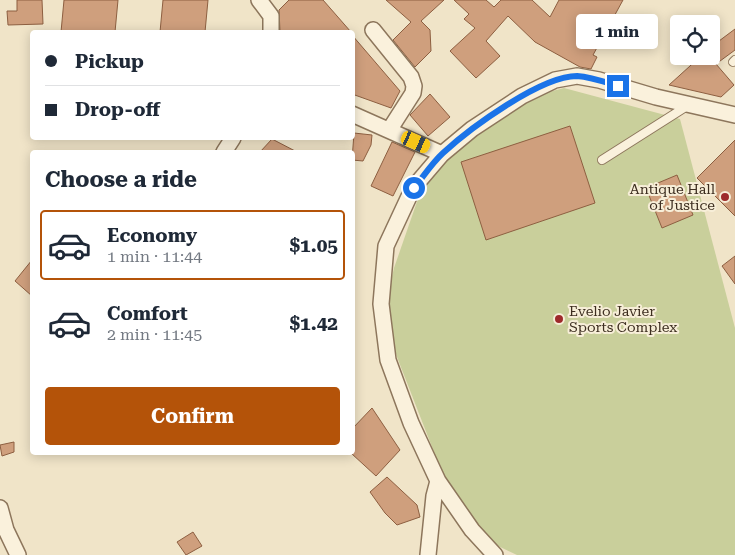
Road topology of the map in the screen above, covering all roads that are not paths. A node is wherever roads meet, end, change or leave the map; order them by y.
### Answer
1 (259, 0) edge
2 (271, 30) edge
3 (373, 30) dead end
4 (689, 105) junction
5 (355, 115) edge
6 (735, 115) edge
7 (390, 129) junction
8 (442, 154) junction
9 (602, 160) dead end
10 (438, 481) junction
11 (0, 508) edge
12 (18, 555) edge
13 (428, 555) edge
14 (494, 555) edge

1 - 2 street
3 - 7 street
4 - 6 street
4 - 8 street
4 - 9 lane
5 - 7 street
7 - 8 street
8 - 10 street
10 - 13 street
10 - 14 street
11 - 12 street

